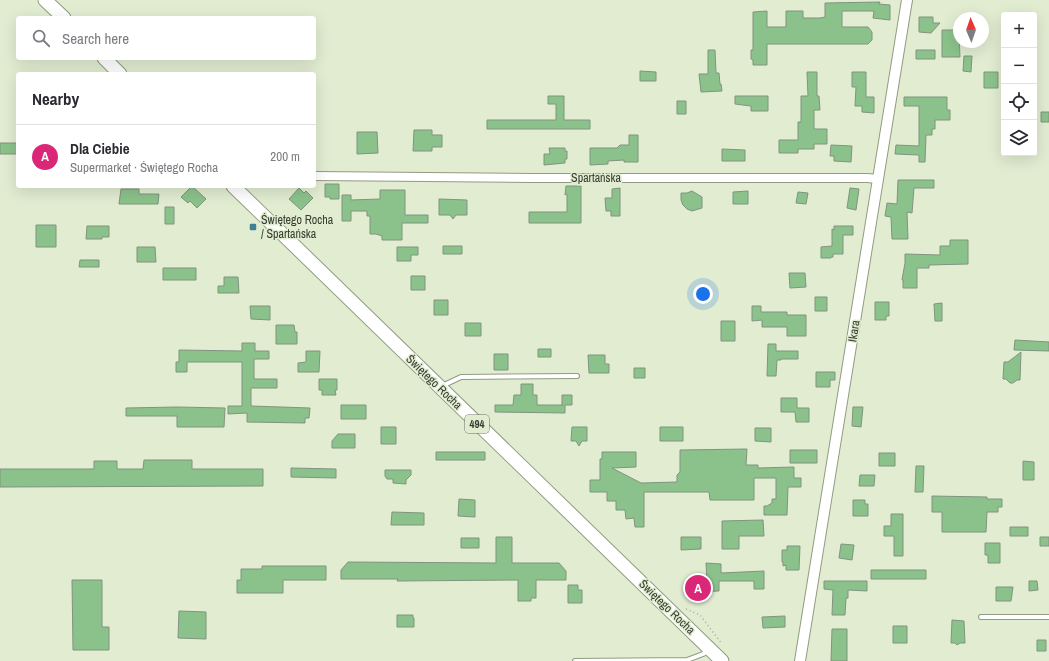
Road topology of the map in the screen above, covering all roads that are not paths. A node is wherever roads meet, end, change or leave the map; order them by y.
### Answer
1 (45, 0) edge
2 (907, 0) edge
3 (62, 16) edge
4 (106, 60) edge
5 (118, 72) edge
6 (316, 176) edge
7 (878, 179) junction
8 (237, 188) edge
9 (577, 376) dead end
10 (440, 387) junction
11 (981, 617) dead end
12 (1049, 617) edge
13 (710, 649) junction
14 (575, 661) edge
15 (722, 661) edge
16 (800, 661) edge

1 - 3 main road
2 - 7 street, Ikara
4 - 5 main road
6 - 7 street, Spartańska
7 - 16 street, Ikara
8 - 10 main road, Świętego Rocha / 494
9 - 10 lane
10 - 13 main road, Świętego Rocha / 494
11 - 12 lane
13 - 14 lane
13 - 15 main road, Świętego Rocha / 494

